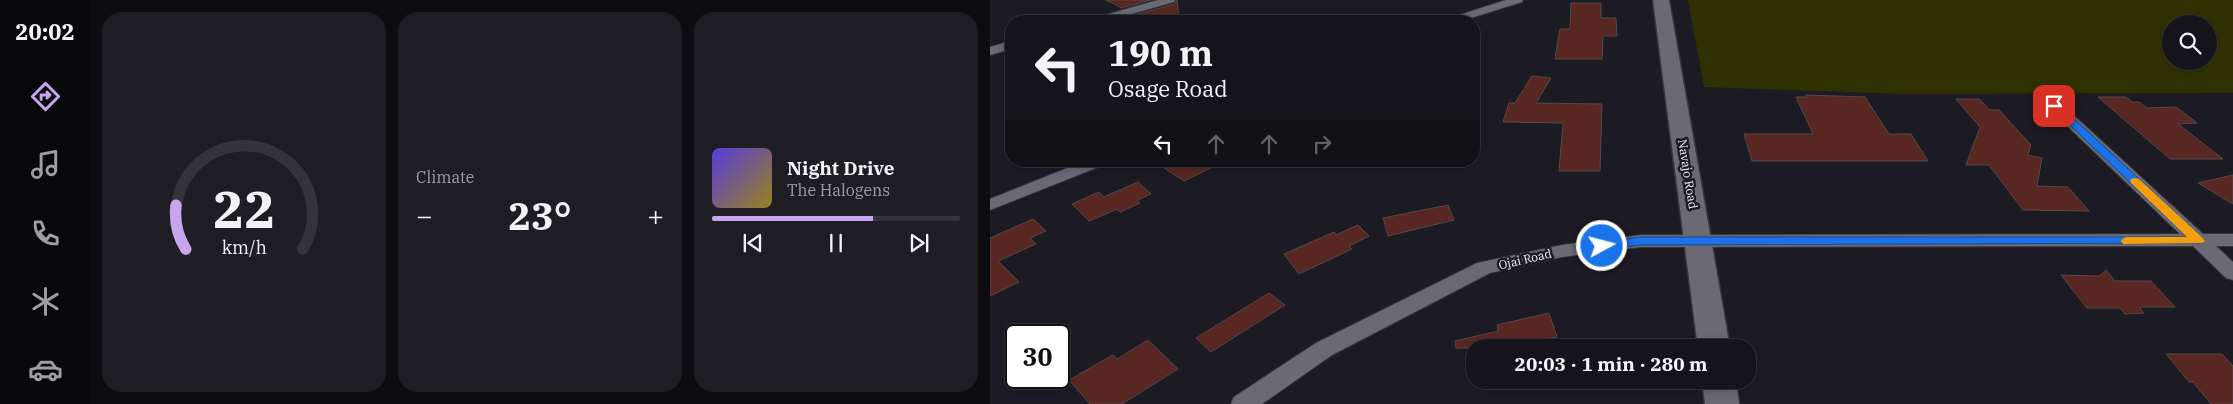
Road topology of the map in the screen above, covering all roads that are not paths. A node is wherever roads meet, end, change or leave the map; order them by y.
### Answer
1 (1170, 0) edge
2 (1518, 0) edge
3 (1661, 0) edge
4 (1116, 15) edge
5 (1467, 15) edge
6 (1005, 47) edge
7 (990, 51) edge
8 (2040, 92) dead end
9 (1085, 167) edge
10 (990, 205) edge
11 (2233, 240) edge
12 (2199, 241) junction
13 (1699, 242) junction
14 (2233, 273) edge
15 (1713, 339) edge
16 (1720, 389) edge
17 (1243, 404) edge
18 (1722, 404) edge

1 - 4 street
2 - 5 street
3 - 13 main road, Navajo Road
6 - 7 street
8 - 12 street
9 - 10 street
11 - 12 street, Ojai Road
12 - 13 street, Ojai Road
12 - 14 street
13 - 15 main road, Navajo Road
13 - 17 street, Ojai Road
16 - 18 main road

